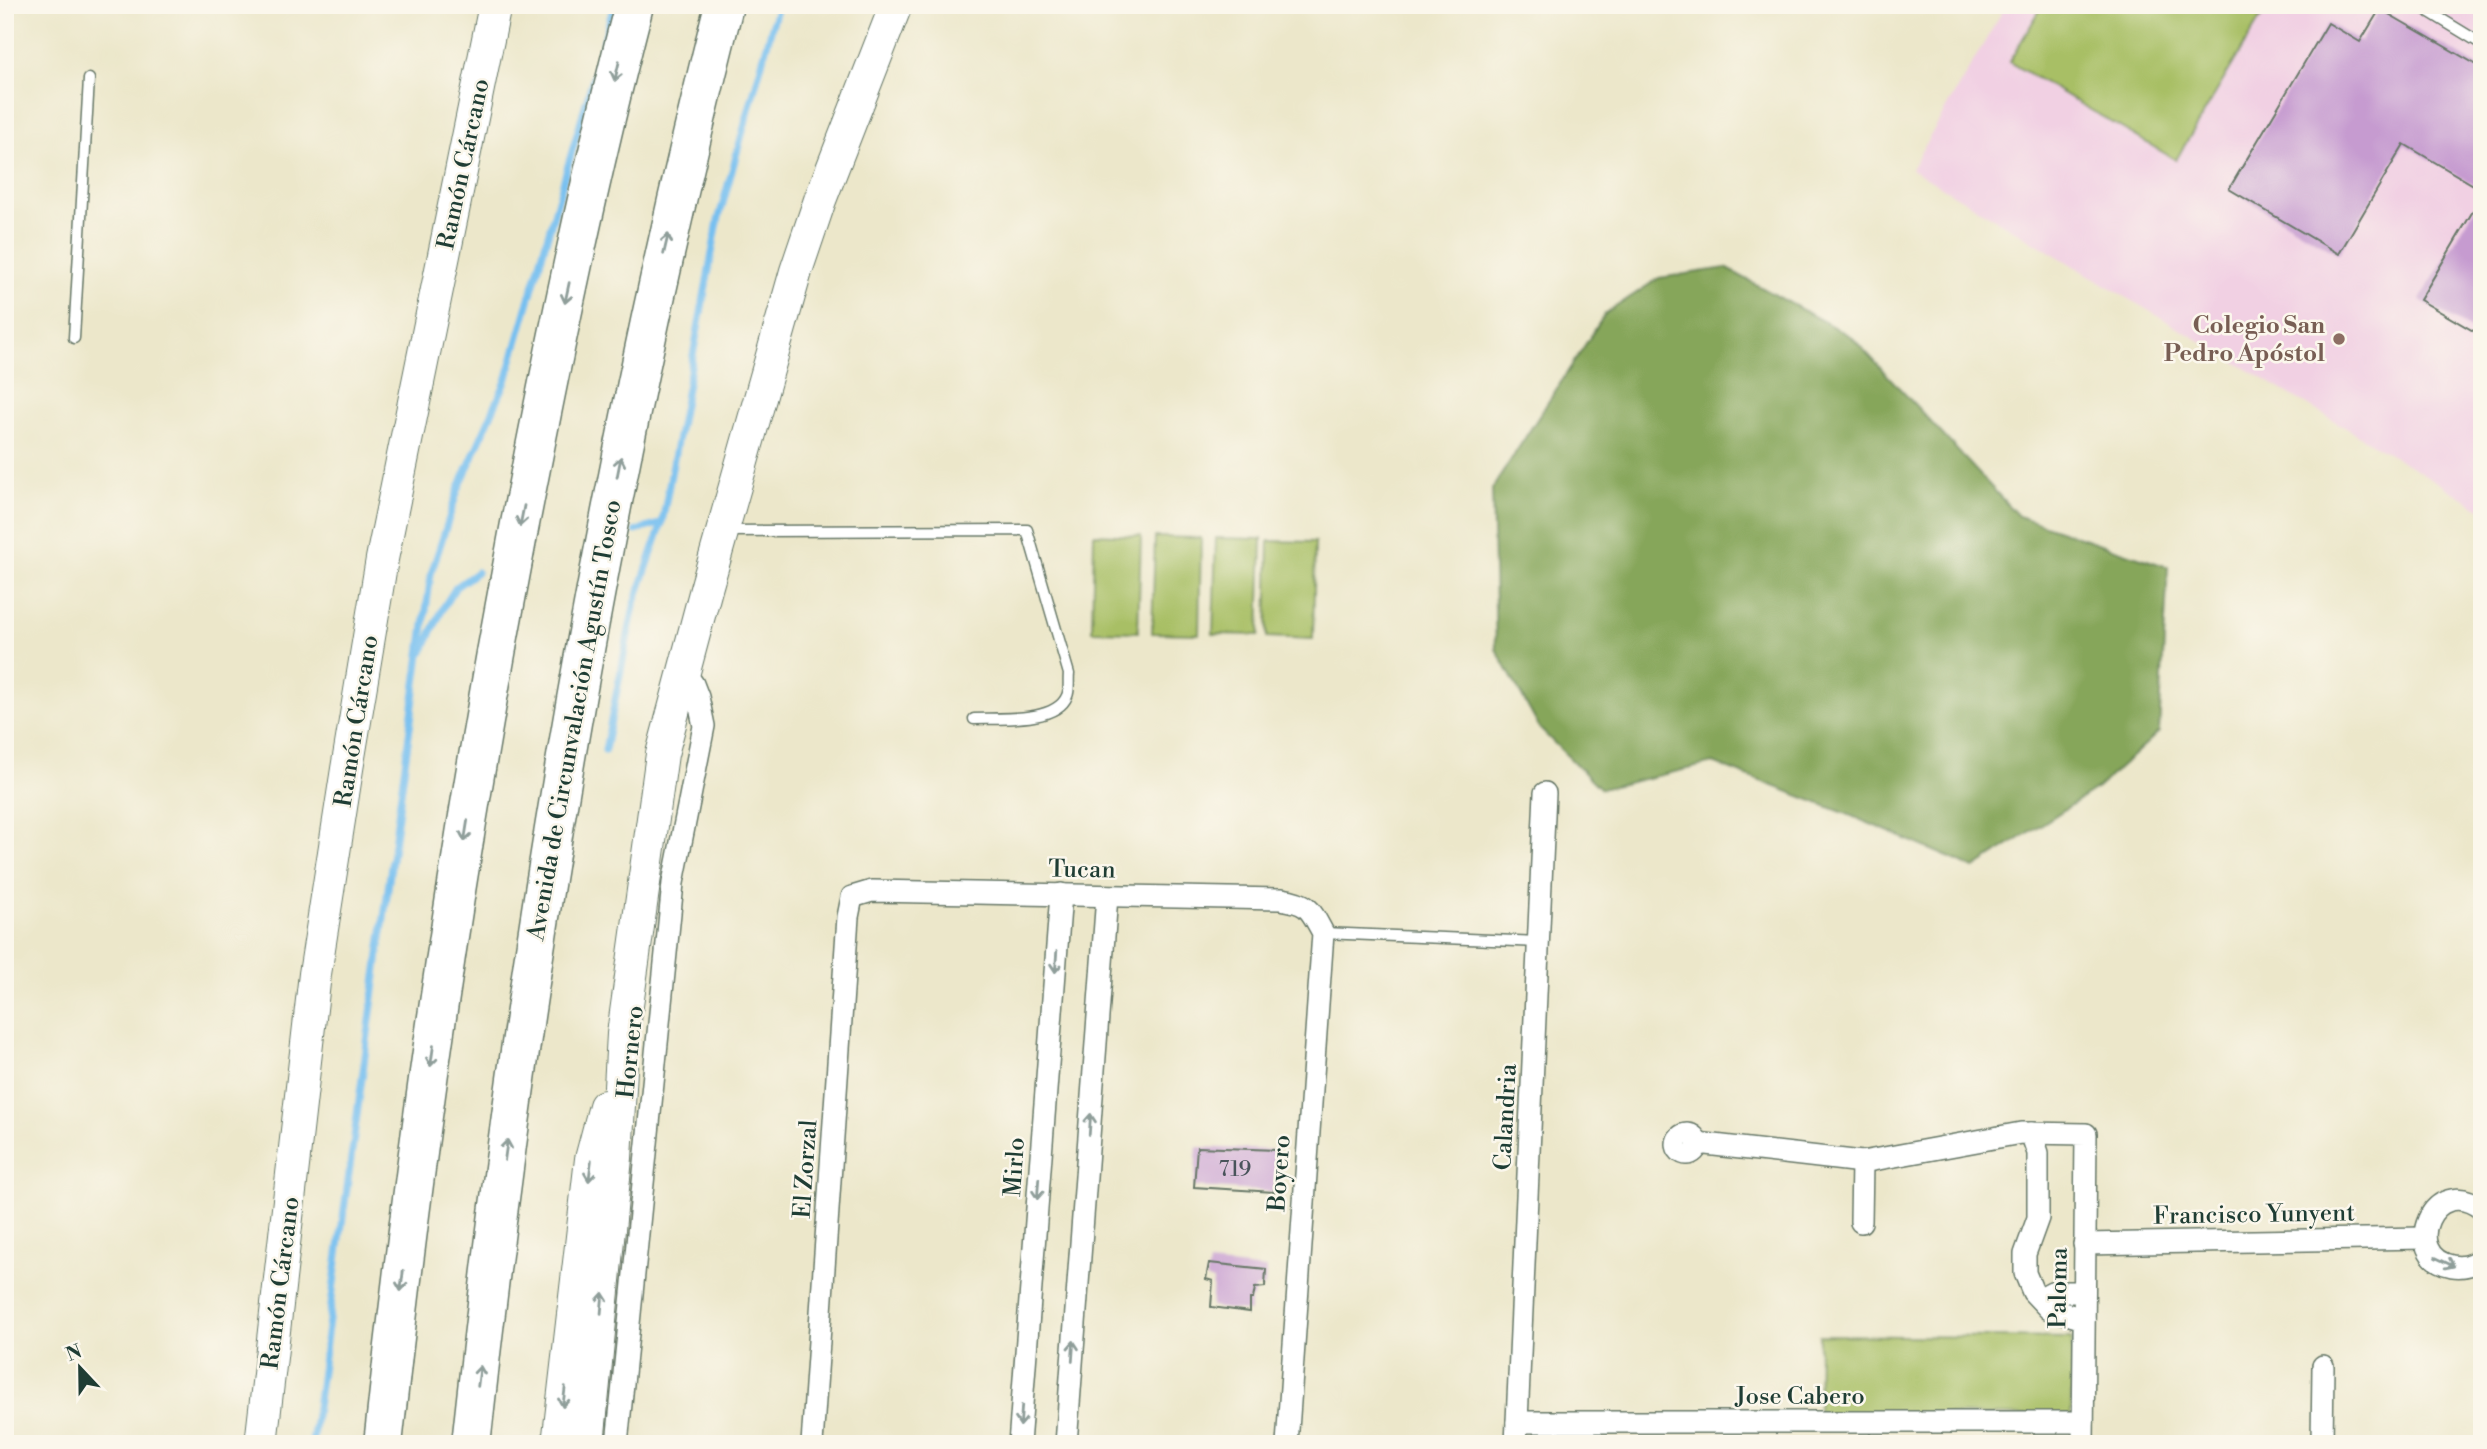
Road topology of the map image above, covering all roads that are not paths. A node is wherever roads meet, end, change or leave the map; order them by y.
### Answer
1 (495, 5) edge
2 (634, 5) edge
3 (724, 5) edge
4 (896, 5) edge
5 (2418, 5) edge
6 (2482, 44) edge
7 (89, 79) dead end
8 (74, 338) dead end
9 (723, 531) junction
10 (684, 672) junction
11 (974, 719) dead end
12 (1545, 793) dead end
13 (1061, 894) junction
14 (1107, 896) junction
15 (852, 897) joint
16 (1323, 933) junction
17 (1538, 943) junction
18 (623, 1034) junction
19 (2031, 1133) junction
20 (1697, 1143) dead end
21 (1862, 1161) junction
22 (2482, 1209) edge
23 (1861, 1222) dead end
24 (2425, 1238) junction
25 (2084, 1244) junction
26 (2482, 1256) edge
27 (2084, 1292) junction
28 (2041, 1298) junction
29 (2084, 1319) junction
30 (2323, 1366) dead end
31 (1517, 1422) junction
32 (2083, 1433) edge
33 (261, 1444) edge
34 (383, 1444) edge
35 (471, 1444) edge
36 (558, 1444) edge
37 (588, 1444) edge
38 (617, 1444) edge
39 (813, 1444) edge
40 (1019, 1444) edge
41 (1066, 1444) edge
42 (1287, 1444) edge
43 (1516, 1444) edge
44 (2322, 1444) edge

1 - 33 main road, Ramón Cárcano
2 -> 34 highway
35 -> 3 highway, Avenida de Circunvalación Agustín Tosco
4 - 9 main road
5 - 6 lane
7 - 8 lane
9 - 10 main road
9 - 11 lane
10 - 18 main road
10 - 38 street, Hornero
12 - 17 street, Calandria
13 - 14 street, Tucan
13 - 15 street, Tucan
13 -> 40 street, Mirlo
14 - 16 street, Tucan
41 -> 14 street
15 - 39 street, El Zorzal
16 - 17 lane
16 - 42 street, Boyero
17 - 31 street, Calandria
18 -> 36 main road
37 -> 18 main road
19 - 21 street
19 - 25 street, Paloma
19 - 28 street
20 - 21 street
21 - 23 street
22 - 24 street
24 - 25 street, Francisco Yunyent
24 -> 26 street
25 - 27 street, Paloma
27 - 28 street
27 - 29 street, Paloma
28 - 29 street
29 - 32 street, Paloma
30 - 44 street
31 - 32 street, Jose Cabero
31 - 43 street, Calandria

